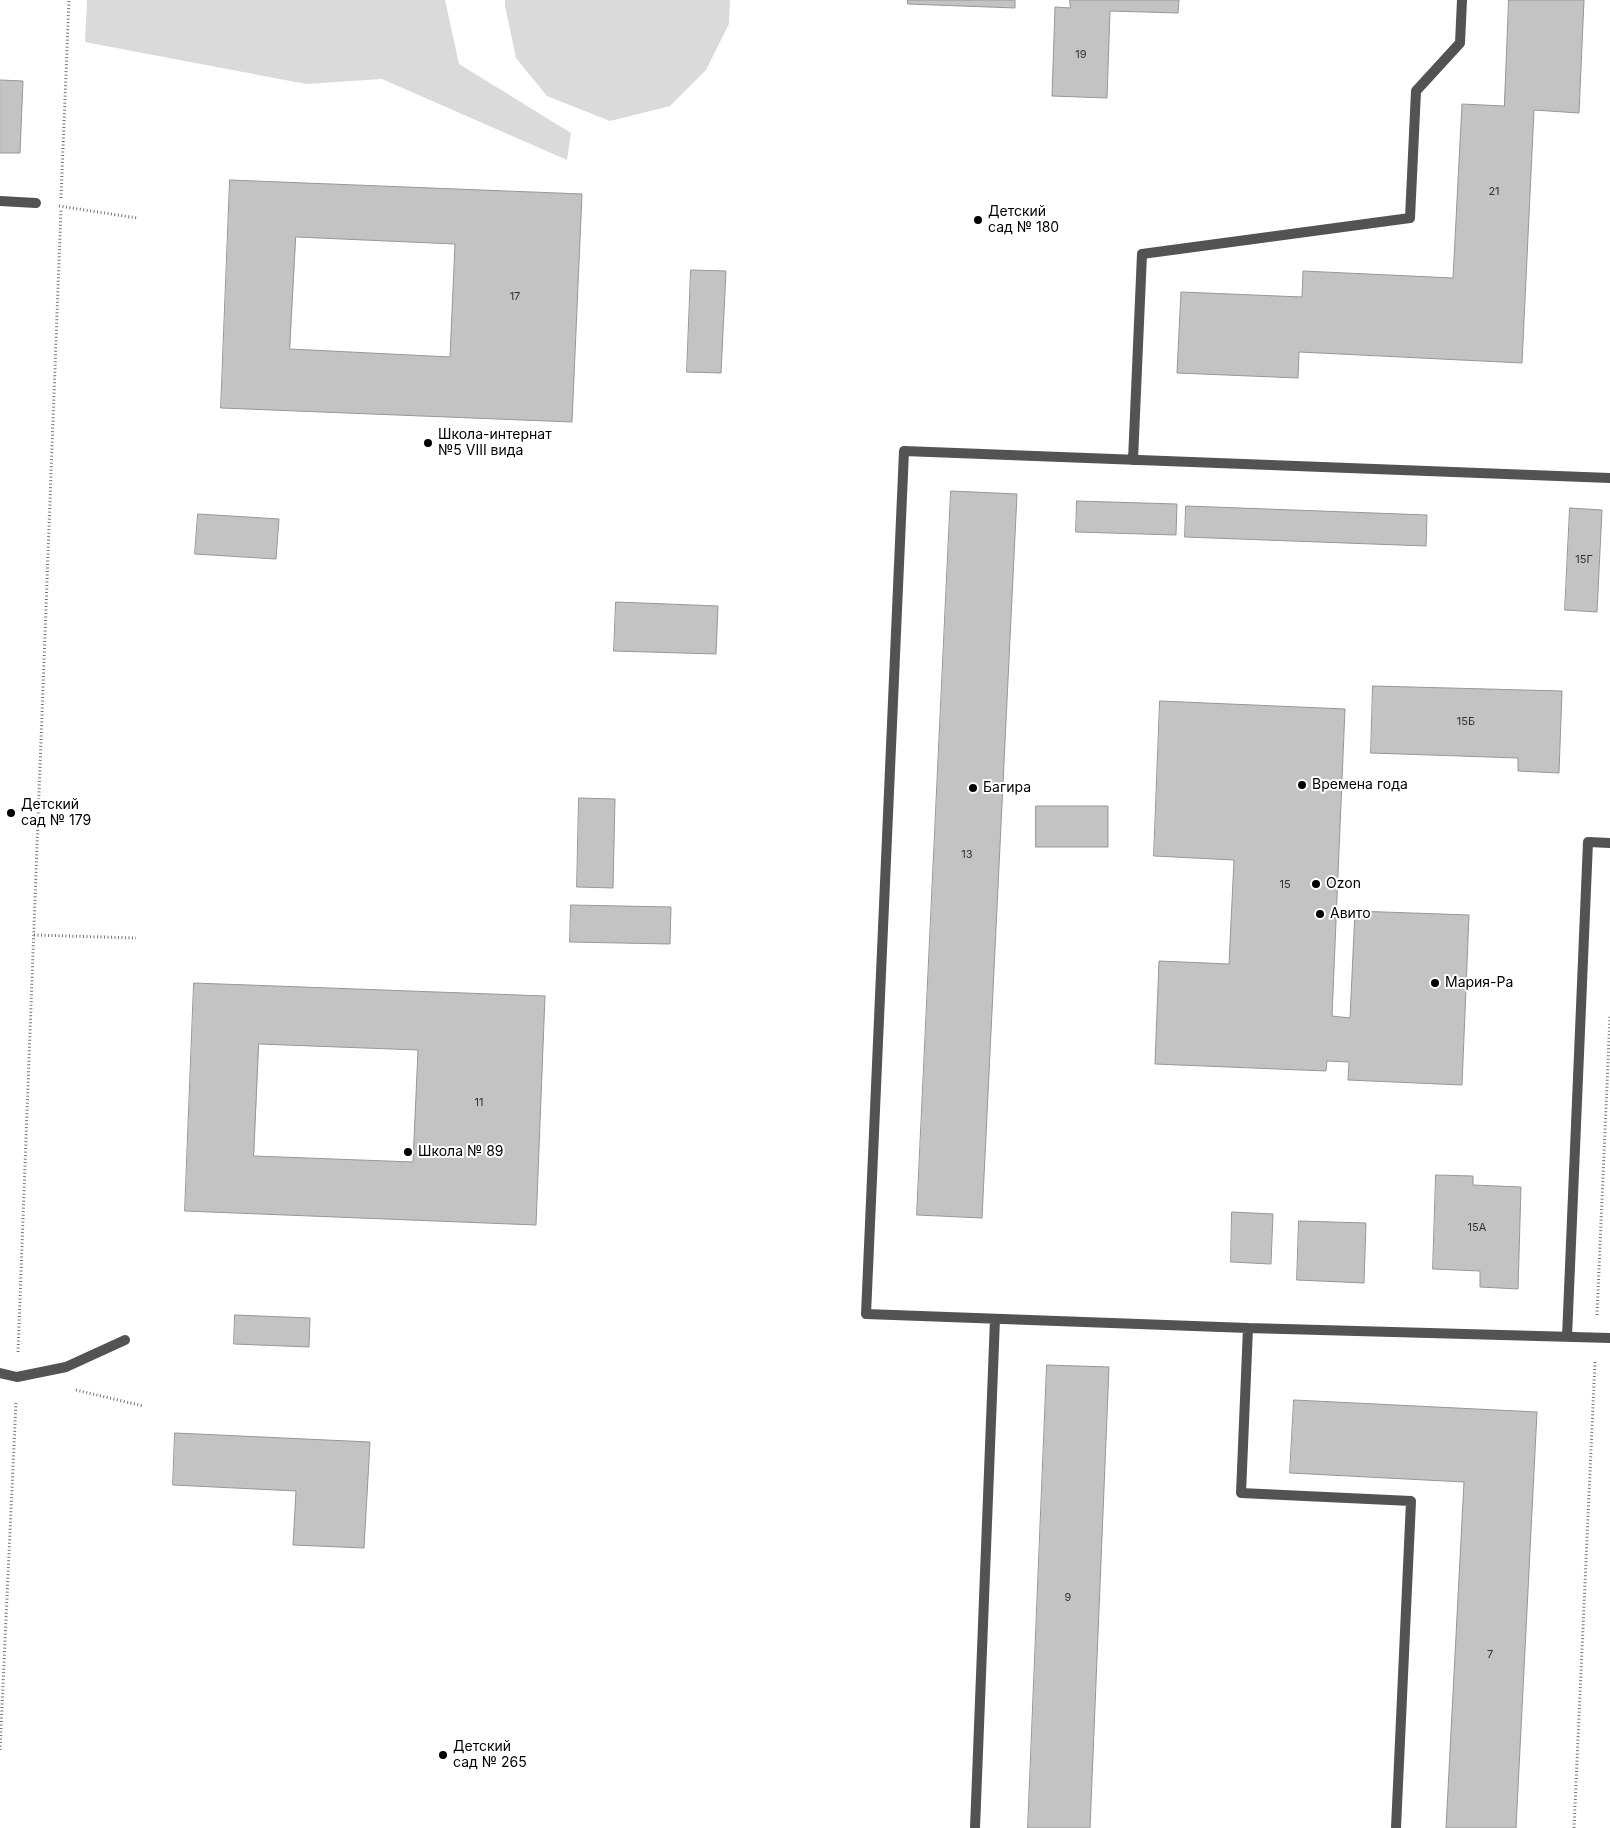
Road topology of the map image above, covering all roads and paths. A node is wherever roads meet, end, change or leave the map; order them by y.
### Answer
1 (69, 0) edge
2 (1462, 0) edge
3 (0, 201) edge
4 (36, 203) joint
5 (61, 207) junction
6 (137, 218) dead end
7 (1133, 460) junction
8 (1610, 478) edge
9 (1610, 843) edge
10 (34, 935) junction
11 (136, 938) dead end
12 (1610, 1016) edge
13 (995, 1319) junction
14 (1248, 1328) junction
15 (1567, 1337) junction
16 (1596, 1337) junction
17 (1610, 1338) edge
18 (125, 1340) dead end
19 (0, 1373) edge
20 (17, 1377) junction
21 (75, 1390) dead end
22 (143, 1406) dead end
23 (0, 1750) edge
24 (975, 1828) edge
25 (1396, 1828) edge
26 (1574, 1828) edge

1 - 5 path
2 - 7 lane
3 - 4 lane
4 - 5 path
5 - 6 path
5 - 10 path
7 - 8 lane
7 - 13 lane
9 - 15 lane
10 - 11 path
10 - 20 path
12 - 16 path
13 - 14 lane
13 - 24 lane
14 - 15 lane
14 - 25 lane
15 - 16 lane
16 - 17 lane
16 - 26 path
18 - 20 lane
19 - 20 lane
20 - 23 path
21 - 22 path

